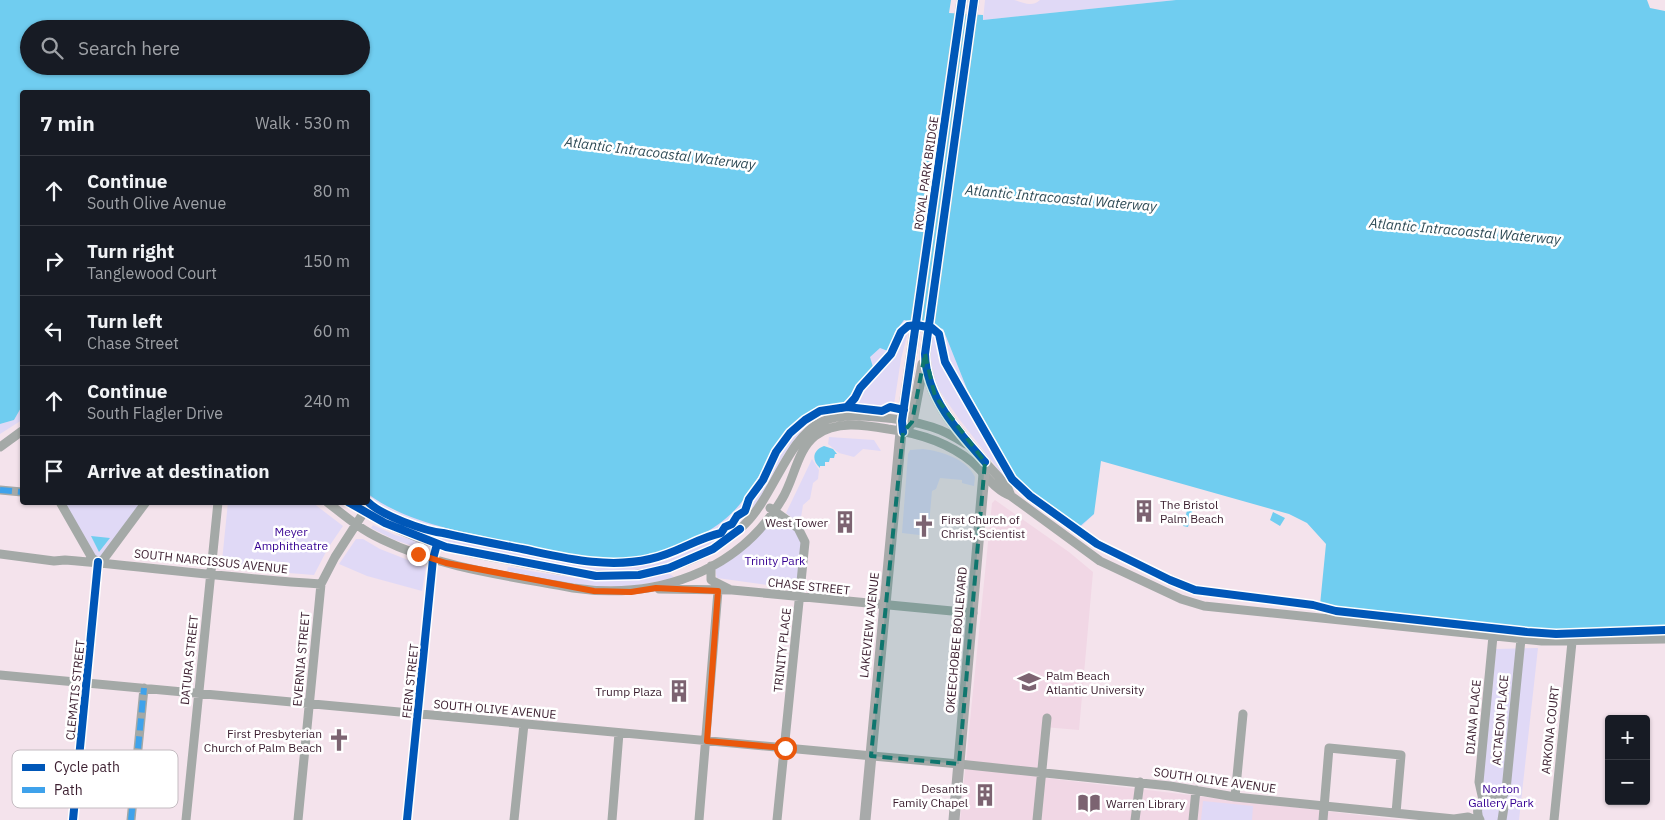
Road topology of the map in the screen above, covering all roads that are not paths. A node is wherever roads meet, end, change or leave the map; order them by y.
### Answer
1 (961, 5) edge
2 (974, 6) edge
3 (914, 340) joint
4 (925, 354) junction
5 (906, 425) junction
6 (20, 432) edge
7 (0, 446) edge
8 (973, 448) junction
9 (985, 462) junction
10 (984, 475) junction
11 (0, 490) edge
12 (20, 492) edge
13 (1011, 496) junction
14 (763, 502) junction
15 (62, 505) edge
16 (144, 505) edge
17 (218, 505) edge
18 (332, 505) edge
19 (353, 505) edge
20 (775, 511) junction
21 (364, 512) junction
22 (356, 524) junction
23 (437, 544) junction
24 (0, 554) edge
25 (433, 559) junction
26 (689, 560) junction
27 (98, 562) junction
28 (711, 566) junction
29 (663, 570) junction
30 (210, 576) junction
31 (684, 579) junction
32 (321, 584) junction
33 (656, 588) junction
34 (687, 589) junction
35 (732, 590) junction
36 (718, 591) junction
37 (800, 598) junction
38 (884, 605) junction
39 (973, 613) junction
40 (1493, 636) junction
41 (1521, 639) junction
42 (1665, 640) edge
43 (1572, 642) junction
44 (0, 675) edge
45 (87, 683) junction
46 (144, 688) junction
47 (199, 693) junction
48 (309, 704) junction
49 (1243, 714) dead end
50 (419, 715) junction
51 (1047, 718) dead end
52 (524, 724) junction
53 (620, 733) junction
54 (707, 741) junction
55 (785, 748) junction
56 (80, 750) edge
57 (138, 750) edge
58 (871, 756) junction
59 (959, 764) junction
60 (1042, 773) junction
61 (1140, 782) junction
62 (1196, 790) junction
63 (1235, 797) junction
64 (1500, 801) junction
65 (1481, 803) junction
66 (1324, 806) junction
67 (1396, 813) junction
68 (1503, 815) edge
69 (1414, 817) edge
70 (1472, 818) edge
71 (186, 820) edge
72 (298, 820) edge
73 (408, 820) edge
74 (514, 820) edge
75 (612, 820) edge
76 (699, 820) edge
77 (777, 820) edge
78 (865, 820) edge
79 (954, 820) edge
80 (1037, 820) edge
81 (1135, 820) edge
82 (1193, 820) edge
83 (1322, 820) edge
84 (1480, 820) edge
85 (1511, 820) edge
86 (1554, 820) edge

1 - 3 main road, ROYAL PARK BRIDGE
2 - 4 main road, ROYAL PARK BRIDGE
3 - 5 main road, LAKEVIEW AVENUE
4 - 5 main road, LAKEVIEW AVENUE
4 - 8 main road
5 - 8 street
5 - 10 street
5 - 14 street
5 - 20 street
5 - 38 main road, LAKEVIEW AVENUE
6 - 7 street
8 - 9 main road
9 - 10 main road, OKEECHOBEE BOULEVARD
9 - 13 street
10 - 13 street
10 - 39 main road, OKEECHOBEE BOULEVARD
11 - 12 street
13 - 40 street
14 - 20 street, TRINITY PLACE
14 - 26 street
15 - 27 street
16 - 27 street
17 - 30 street, DATURA STREET
18 - 22 street
19 - 21 street
20 - 28 street
20 - 37 street, TRINITY PLACE
21 - 22 street, EVERNIA STREET
21 - 23 street
22 - 25 street
22 - 32 street, EVERNIA STREET
23 - 25 street, FERN STREET
23 - 29 street
24 - 27 street, SOUTH NARCISSUS AVENUE
25 - 33 street
25 - 50 street, FERN STREET
26 - 29 street
26 - 31 street
27 - 30 street, SOUTH NARCISSUS AVENUE
27 - 45 street, CLEMATIS STREET
28 - 31 street
28 - 35 street, CHASE STREET
29 - 31 street
30 - 32 street, SOUTH NARCISSUS AVENUE
30 - 47 street, DATURA STREET
31 - 33 street
31 - 34 street
32 - 48 street, EVERNIA STREET
33 - 34 street, CHASE STREET
34 - 36 street, CHASE STREET
35 - 36 street, CHASE STREET
35 - 37 street, CHASE STREET
36 - 54 street
37 - 38 street, CHASE STREET
37 - 55 street, TRINITY PLACE
38 - 39 street, CHASE STREET
38 - 58 main road, LAKEVIEW AVENUE
39 - 59 main road, OKEECHOBEE BOULEVARD
40 - 41 street
40 - 65 street, DIANA PLACE
41 - 43 street
41 - 64 street, ACTAEON PLACE
42 - 43 street
43 - 86 street, ARKONA COURT
44 - 45 street, SOUTH OLIVE AVENUE
45 - 46 street, SOUTH OLIVE AVENUE
45 - 56 street, CLEMATIS STREET
46 - 47 street, SOUTH OLIVE AVENUE
46 - 57 street
47 - 48 street, SOUTH OLIVE AVENUE
47 - 71 street, DATURA STREET
48 - 50 street, SOUTH OLIVE AVENUE
48 - 72 street, EVERNIA STREET
49 - 63 street
50 - 52 street, SOUTH OLIVE AVENUE
50 - 73 street, FERN STREET
51 - 60 street
52 - 53 street, SOUTH OLIVE AVENUE
52 - 74 street
53 - 54 street, SOUTH OLIVE AVENUE
53 - 75 street
54 - 55 street, SOUTH OLIVE AVENUE
54 - 76 street
55 - 58 street, SOUTH OLIVE AVENUE
55 - 77 street, TRINITY PLACE
58 - 59 street, SOUTH OLIVE AVENUE
58 - 78 main road, LAKEVIEW AVENUE
59 - 60 street, SOUTH OLIVE AVENUE
59 - 79 main road, OKEECHOBEE BOULEVARD
60 - 61 street, SOUTH OLIVE AVENUE
60 - 80 street
61 - 62 street, SOUTH OLIVE AVENUE
61 - 81 street
62 - 63 street, SOUTH OLIVE AVENUE
62 - 82 street
63 - 66 street, SOUTH OLIVE AVENUE
64 - 65 street
64 - 68 street
65 - 70 street, SOUTH OLIVE AVENUE
65 - 84 street, DIANA PLACE
66 - 67 street, SOUTH OLIVE AVENUE
66 - 67 street
66 - 83 street
67 - 69 street, SOUTH OLIVE AVENUE
68 - 85 street
69 - 70 street, SOUTH OLIVE AVENUE

